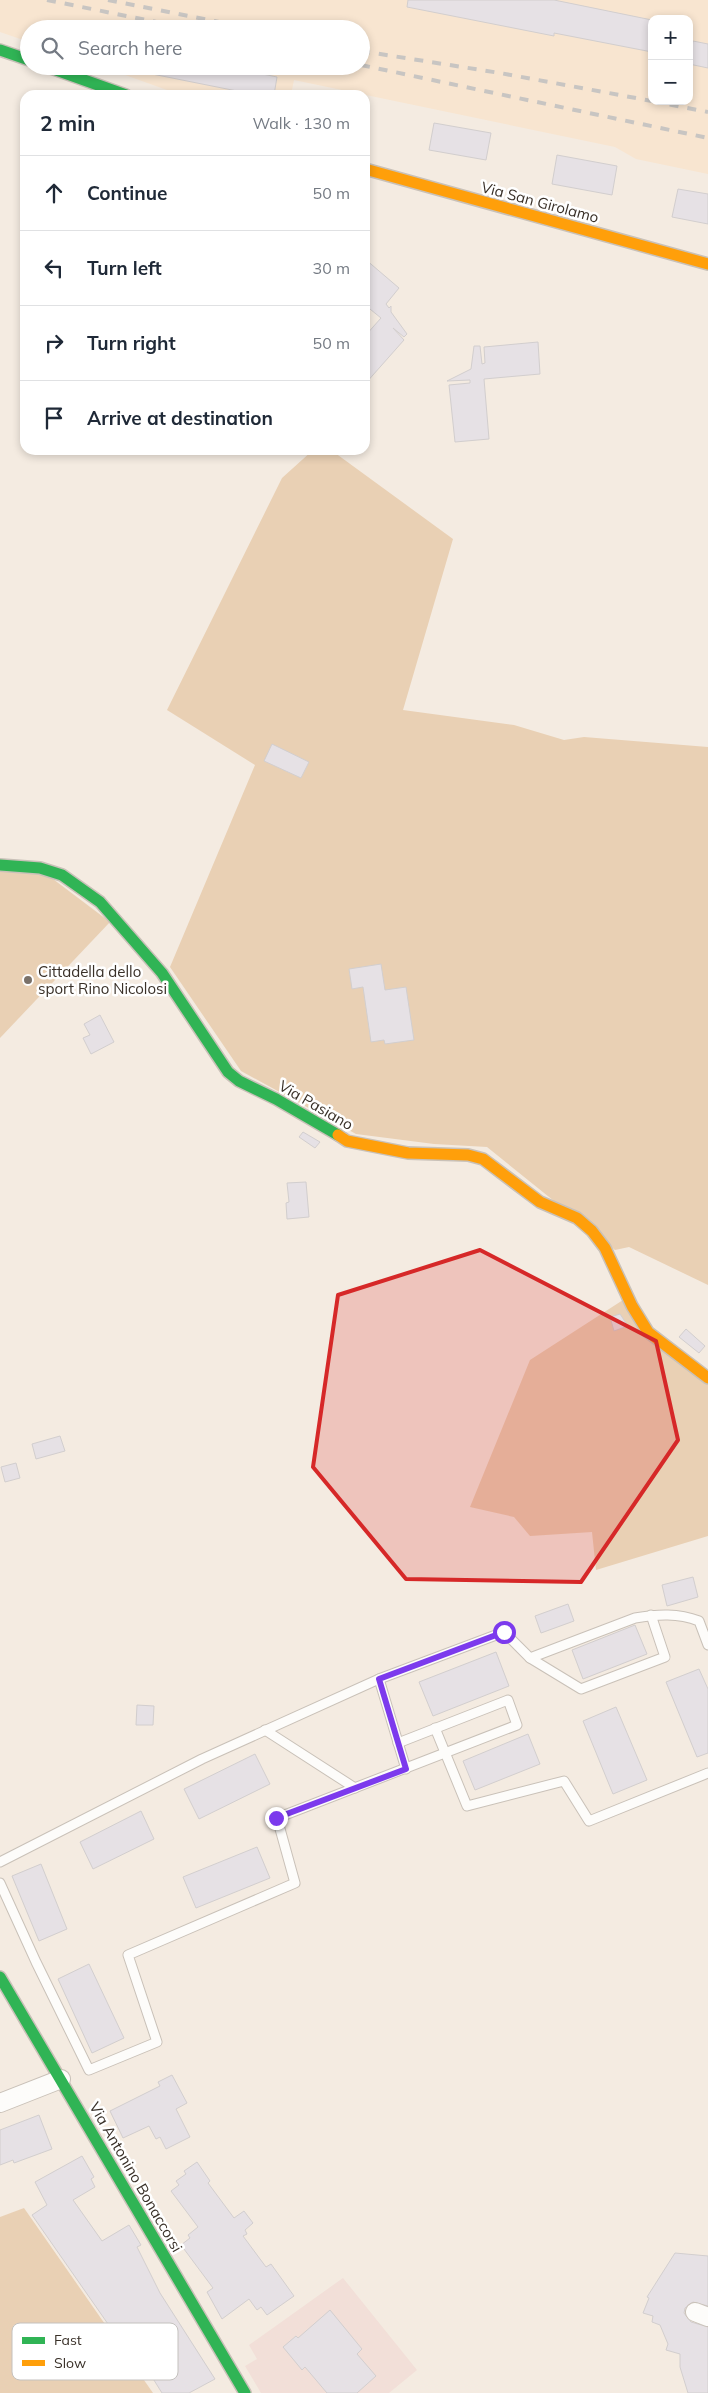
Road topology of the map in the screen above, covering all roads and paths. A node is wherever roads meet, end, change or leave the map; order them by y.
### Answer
1 (0, 50) edge
2 (20, 57) edge
3 (70, 75) edge
4 (112, 90) edge
5 (370, 170) edge
6 (708, 264) edge
7 (0, 865) edge
8 (708, 1378) edge
9 (650, 1615) junction
10 (708, 1645) edge
11 (530, 1658) junction
12 (379, 1679) junction
13 (435, 1728) junction
14 (265, 1730) junction
15 (398, 1743) junction
16 (444, 1753) junction
17 (406, 1769) junction
18 (708, 1773) edge
19 (355, 1788) junction
20 (0, 1862) edge
21 (0, 1883) edge
22 (0, 1977) edge
23 (60, 2079) junction
24 (0, 2103) edge
25 (245, 2393) edge

1 - 2 street
3 - 4 street
5 - 6 street, Via San Girolamo
7 - 8 street, Via Pasiano
9 - 10 lane
9 - 11 lane
9 - 11 lane
11 - 12 lane
12 - 14 lane
12 - 15 lane
13 - 15 lane
13 - 16 lane
13 - 16 lane
14 - 19 lane
14 - 20 lane
15 - 17 lane
16 - 17 lane
16 - 18 lane
17 - 19 lane
19 - 21 lane
22 - 23 street, Via Antonino Bonaccorsi
23 - 24 street
23 - 25 street, Via Antonino Bonaccorsi

